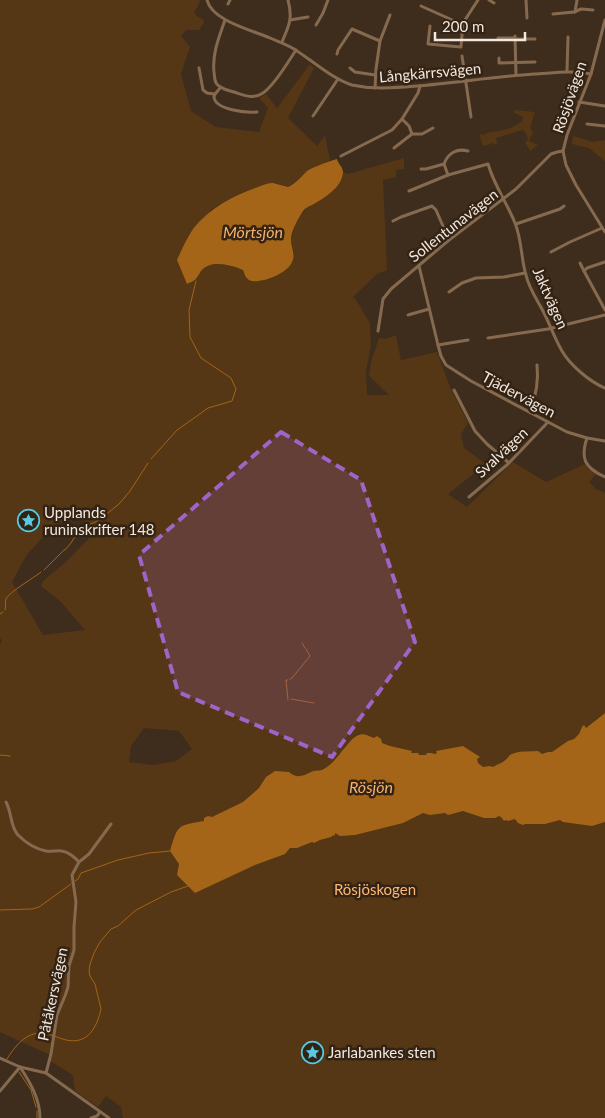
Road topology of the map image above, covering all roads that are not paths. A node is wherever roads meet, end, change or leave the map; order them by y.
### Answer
1 (207, 0) edge
2 (230, 0) edge
3 (288, 0) edge
4 (328, 0) edge
5 (478, 0) edge
6 (489, 0) edge
7 (526, 0) edge
8 (576, 0) edge
9 (494, 3) dead end
10 (228, 4) dead end
11 (421, 6) dead end
12 (593, 10) dead end
13 (575, 12) junction
14 (553, 14) dead end
15 (390, 15) dead end
16 (308, 17) dead end
17 (527, 18) dead end
18 (225, 20) junction
19 (290, 20) junction
20 (605, 20) edge
21 (463, 24) junction
22 (316, 25) dead end
23 (430, 26) dead end
24 (568, 37) dead end
25 (498, 38) dead end
26 (515, 38) junction
27 (535, 39) dead end
28 (380, 41) junction
29 (282, 42) junction
30 (296, 50) junction
31 (337, 54) dead end
32 (462, 56) dead end
33 (499, 58) dead end
34 (535, 62) dead end
35 (516, 63) junction
36 (199, 68) dead end
37 (350, 68) dead end
38 (568, 72) junction
39 (591, 74) junction
40 (376, 75) junction
41 (516, 75) junction
42 (338, 79) junction
43 (466, 81) junction
44 (420, 86) junction
45 (220, 88) junction
46 (375, 88) junction
47 (214, 94) junction
48 (579, 102) junction
49 (605, 106) edge
50 (257, 112) dead end
51 (313, 116) dead end
52 (471, 117) dead end
53 (402, 119) junction
54 (587, 124) dead end
55 (605, 126) edge
56 (433, 128) dead end
57 (412, 134) junction
58 (394, 148) dead end
59 (468, 151) dead end
60 (563, 151) junction
61 (341, 156) dead end
62 (444, 164) junction
63 (421, 169) dead end
64 (448, 175) junction
65 (409, 191) dead end
66 (503, 199) junction
67 (564, 206) dead end
68 (394, 221) dead end
69 (516, 224) junction
70 (602, 228) junction
71 (605, 232) edge
72 (448, 240) junction
73 (551, 252) dead end
74 (605, 262) edge
75 (580, 263) dead end
76 (419, 266) junction
77 (584, 270) junction
78 (525, 273) junction
79 (449, 292) dead end
80 (429, 309) junction
81 (605, 310) edge
82 (408, 315) dead end
83 (605, 315) edge
84 (552, 328) junction
85 (378, 331) dead end
86 (488, 338) dead end
87 (468, 340) dead end
88 (438, 345) junction
89 (537, 365) dead end
90 (605, 388) edge
91 (454, 390) dead end
92 (530, 412) junction
93 (548, 422) junction
94 (587, 438) junction
95 (605, 441) edge
96 (509, 463) junction
97 (605, 477) edge
98 (469, 497) dead end
99 (6, 802) dead end
100 (111, 824) dead end
101 (78, 862) junction
102 (0, 1058) edge
103 (20, 1066) junction
104 (46, 1073) junction
105 (0, 1091) edge
106 (100, 1112) junction
107 (40, 1118) edge
108 (91, 1118) edge
109 (109, 1118) edge

1 - 18 street, Långkärrsvägen
2 - 10 street
3 - 19 street
4 - 22 street
5 - 21 street
6 - 9 street
7 - 17 street
8 - 13 street
11 - 21 street
12 - 13 street
13 - 14 street
15 - 28 street
16 - 19 street
18 - 29 street, Långkärrsvägen
18 - 45 street
19 - 29 street
20 - 39 street, Rösjövägen
21 - 23 street
24 - 38 street
25 - 26 street
26 - 27 street
26 - 35 street
28 - 31 street
28 - 40 street
29 - 30 street, Långkärrsvägen
30 - 42 street, Långkärrsvägen
30 - 45 street
32 - 43 street
33 - 35 street
34 - 35 street
35 - 41 street
36 - 47 street
37 - 40 street
38 - 39 street, Långkärrsvägen
38 - 41 street, Långkärrsvägen
39 - 48 street, Rösjövägen
40 - 46 street
41 - 43 street, Långkärrsvägen
42 - 46 street, Långkärrsvägen
42 - 51 street
43 - 44 street, Långkärrsvägen
43 - 52 street
44 - 46 street, Långkärrsvägen
44 - 53 street
45 - 47 street
47 - 50 street
48 - 49 street
48 - 60 street, Rösjövägen
53 - 57 street
53 - 61 street
54 - 55 street
56 - 57 street
57 - 58 street
59 - 62 street
60 - 66 street, Sollentunavägen
60 - 70 street, Rösjövägen
62 - 63 street
62 - 64 street
64 - 65 street
64 - 66 street, Jaktvägen
66 - 69 street, Jaktvägen
66 - 72 street, Sollentunavägen
67 - 69 street
68 - 72 street
69 - 78 street, Jaktvägen
70 - 71 street, Rösjövägen
70 - 73 street
72 - 76 street, Sollentunavägen
74 - 77 street
75 - 77 street
76 - 80 street, Tjädervägen
76 - 85 street, Sollentunavägen
77 - 81 street
78 - 79 street
78 - 84 street, Jaktvägen
80 - 82 street
80 - 88 street, Tjädervägen
83 - 84 street
84 - 86 street
84 - 90 street, Jaktvägen
87 - 88 street
88 - 92 street, Tjädervägen
89 - 92 street
91 - 96 street
92 - 93 street, Tjädervägen
93 - 94 street, Tjädervägen
93 - 96 street, Svalvägen
94 - 95 street, Tjädervägen
94 - 97 street
96 - 98 street, Svalvägen
99 - 101 street
100 - 101 street
101 - 104 street, Påtåkersvägen
102 - 103 street
103 - 104 street
103 - 105 street
103 - 107 street
104 - 106 street
106 - 108 street
106 - 109 street

